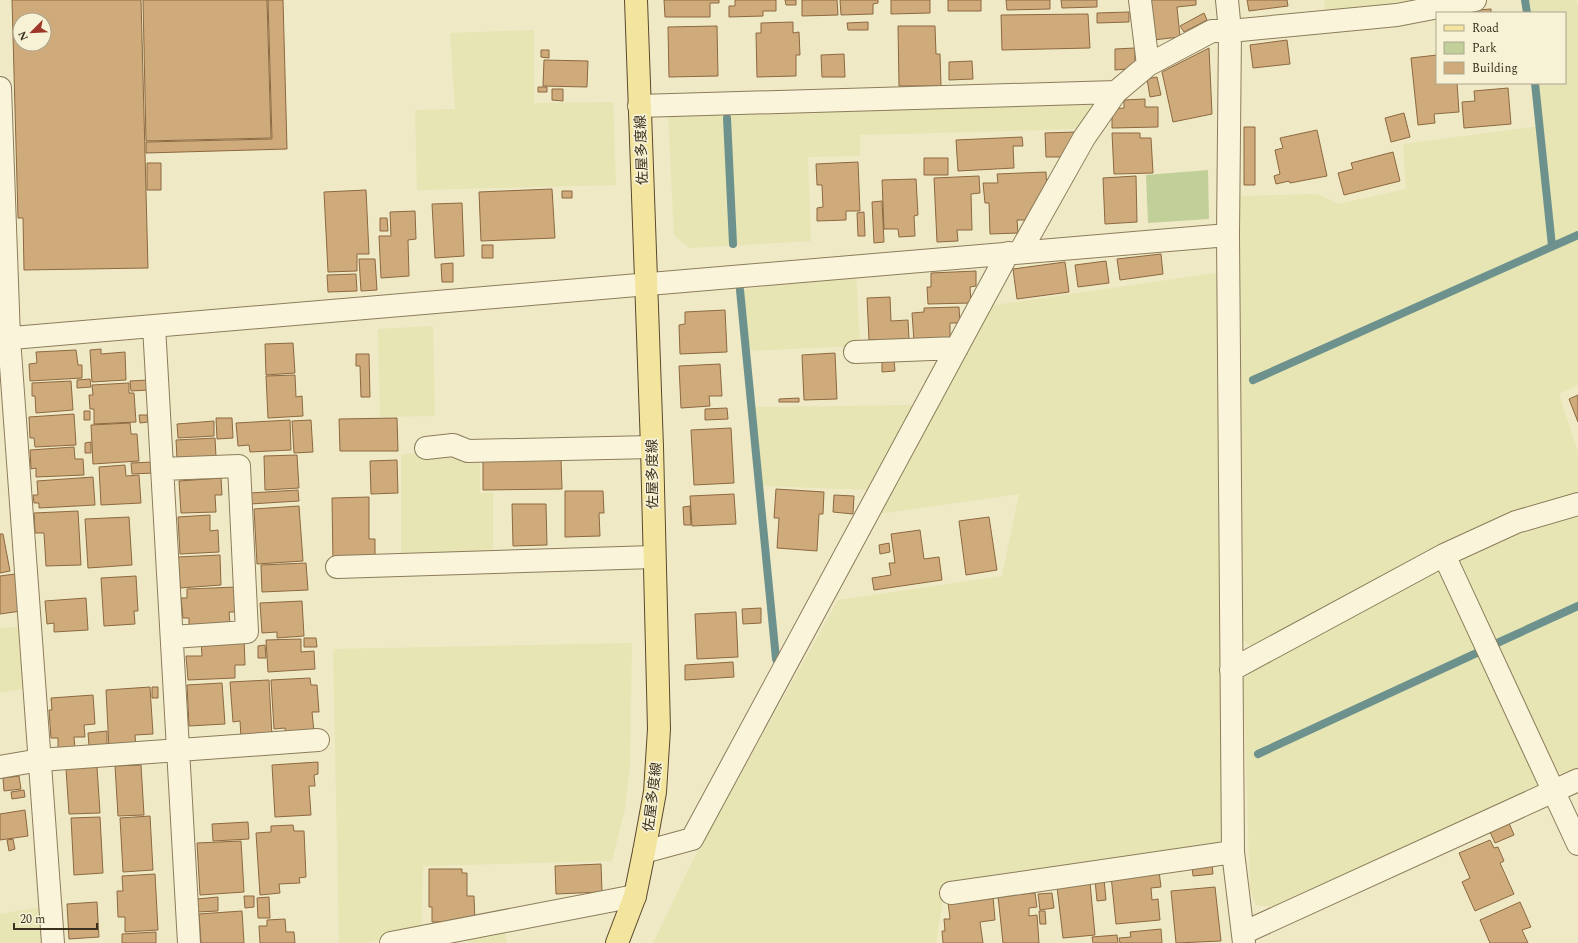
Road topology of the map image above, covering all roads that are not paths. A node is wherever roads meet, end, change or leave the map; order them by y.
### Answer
1 (636, 0) edge
2 (1140, 0) edge
3 (1227, 0) edge
4 (1475, 0) edge
5 (1230, 32) junction
6 (1148, 65) junction
7 (0, 88) edge
8 (1116, 92) junction
9 (639, 106) junction
10 (1, 149) edge
11 (1228, 235) junction
12 (1014, 253) junction
13 (646, 284) junction
14 (154, 326) junction
15 (4, 338) edge
16 (957, 348) junction
17 (855, 352) dead end
18 (652, 447) junction
19 (426, 448) dead end
20 (162, 469) junction
21 (1578, 504) edge
22 (1444, 555) junction
23 (654, 557) junction
24 (337, 567) dead end
25 (172, 637) junction
26 (1231, 670) junction
27 (318, 740) dead end
28 (178, 750) junction
29 (40, 760) junction
30 (0, 767) edge
31 (1578, 780) edge
32 (1554, 791) junction
33 (1578, 844) edge
34 (644, 852) junction
35 (1233, 852) junction
36 (951, 893) dead end
37 (635, 896) junction
38 (1243, 938) edge
39 (53, 943) edge
40 (189, 943) edge
41 (391, 943) edge
42 (617, 943) edge

1 - 9 main road, 佐屋多度線
2 - 6 street
3 - 5 street
4 - 5 street
5 - 6 street
5 - 11 street
6 - 8 street
7 - 10 street
8 - 9 street
8 - 12 street
9 - 13 main road, 佐屋多度線
10 - 15 street
11 - 12 street
11 - 26 street
12 - 13 street
12 - 16 street
13 - 14 street
13 - 18 main road, 佐屋多度線
14 - 15 street
14 - 20 street
15 - 29 street
16 - 17 street
16 - 34 street
18 - 19 street
18 - 23 main road, 佐屋多度線
20 - 25 street
20 - 25 street
21 - 22 street
22 - 26 street
22 - 32 street
23 - 24 street
23 - 34 main road, 佐屋多度線
25 - 28 street
26 - 35 street
27 - 28 street
28 - 29 street
28 - 40 street
29 - 30 street
29 - 39 street
31 - 32 street
32 - 33 street
32 - 38 street
34 - 37 main road, 佐屋多度線
35 - 36 street
35 - 38 street
37 - 41 street
37 - 42 main road, 佐屋多度線

